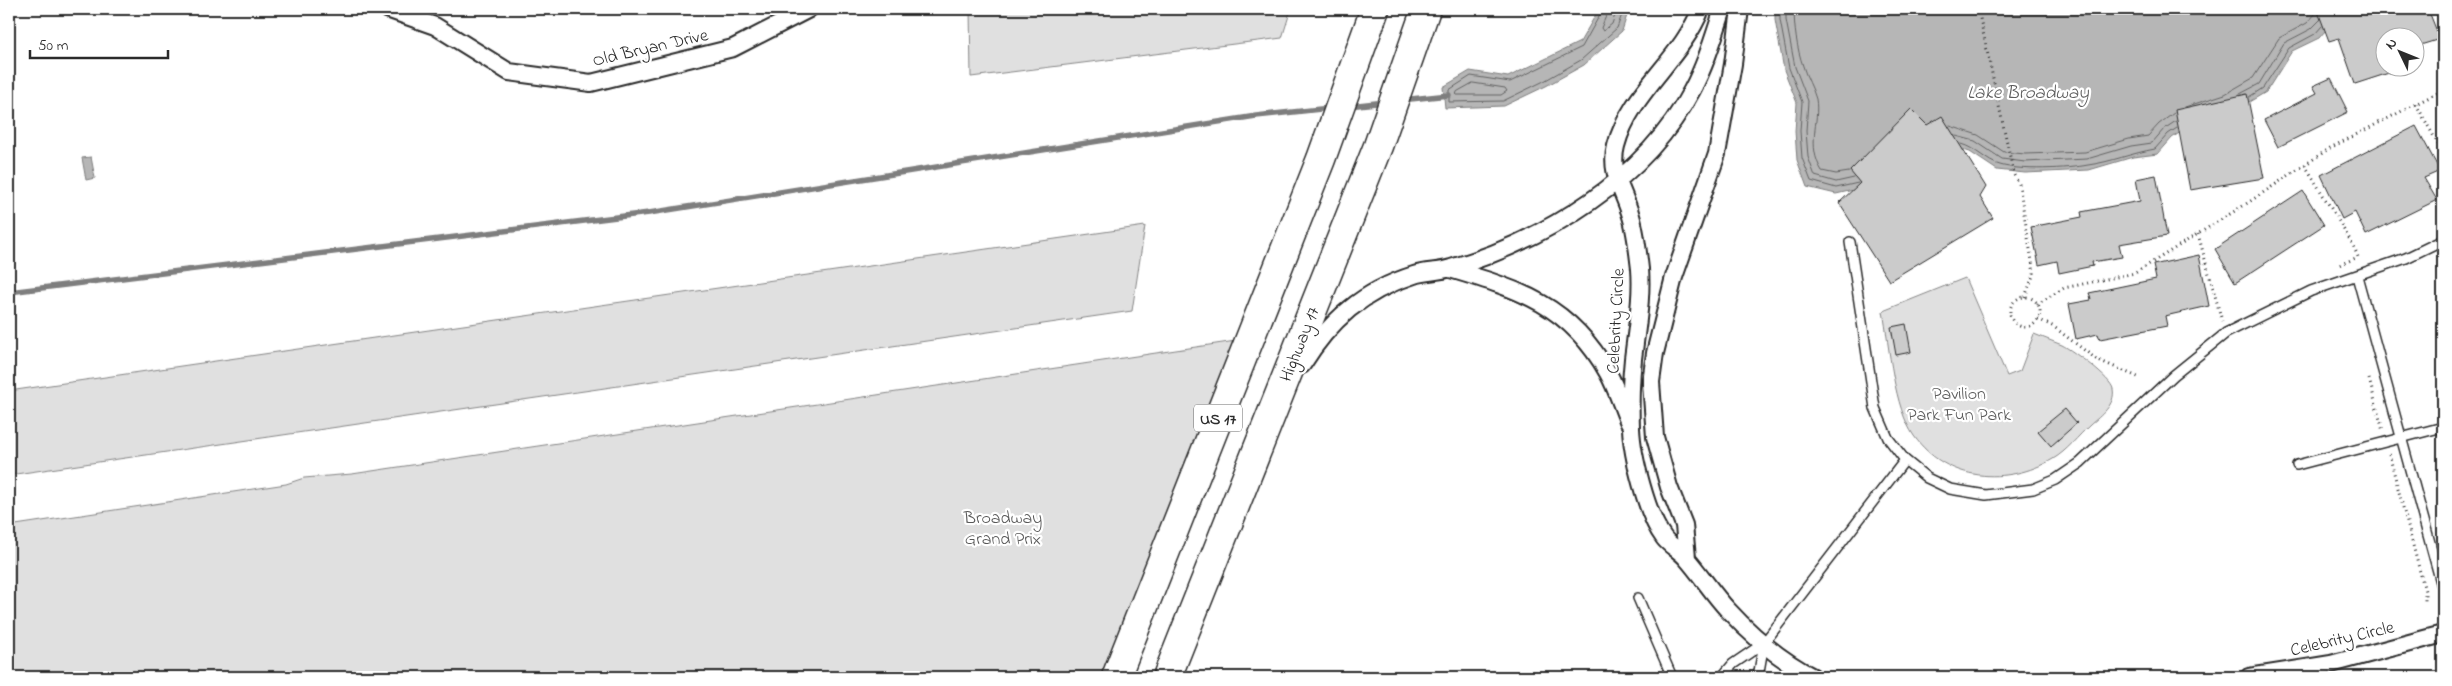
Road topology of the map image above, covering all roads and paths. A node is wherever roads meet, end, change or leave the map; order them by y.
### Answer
1 (387, 9) edge
2 (809, 9) edge
3 (1375, 9) edge
4 (1426, 9) edge
5 (1701, 9) edge
6 (1723, 9) edge
7 (1740, 9) edge
8 (1978, 9) edge
9 (2443, 90) edge
10 (2416, 104) junction
11 (2443, 153) edge
12 (1617, 180) junction
13 (2198, 234) junction
14 (2443, 240) edge
15 (1850, 242) dead end
16 (1450, 269) junction
17 (2357, 276) junction
18 (2025, 297) junction
19 (2037, 304) junction
20 (2038, 319) junction
21 (2226, 333) junction
22 (2140, 378) dead end
23 (1273, 411) junction
24 (2443, 427) edge
25 (1631, 428) junction
26 (2400, 438) junction
27 (1905, 460) junction
28 (2297, 464) dead end
29 (1687, 558) junction
30 (2443, 590) edge
31 (1638, 598) dead end
32 (2443, 634) edge
33 (1764, 643) junction
34 (1116, 677) edge
35 (1167, 677) edge
36 (1672, 677) edge
37 (1722, 677) edge
38 (1758, 677) edge
39 (1813, 677) edge
40 (2249, 677) edge

1 - 2 street, Old Bryan Drive
3 - 34 highway, US 17
4 - 23 highway, Highway 17 / US 17
5 - 12 street, Celebrity Circle
6 - 12 street
7 - 29 street
8 - 18 path
9 - 10 path
10 - 11 path
10 - 13 path
12 - 16 street
12 - 25 street, Celebrity Circle
13 - 19 path
13 - 21 path
14 - 17 lane
15 - 27 lane
16 - 23 street
16 - 25 street
17 - 21 lane
17 - 26 lane
18 - 19 path
18 - 20 path
19 - 20 path
20 - 22 path
21 - 27 lane
23 - 35 highway, Highway 17 / US 17
24 - 26 lane
25 - 29 street, Celebrity Circle
26 - 28 lane
26 - 30 lane
27 - 33 lane
29 - 33 street, Celebrity Circle
31 - 36 lane
32 - 40 street, Celebrity Circle
33 - 37 lane
33 - 38 lane
33 - 39 street, Celebrity Circle

